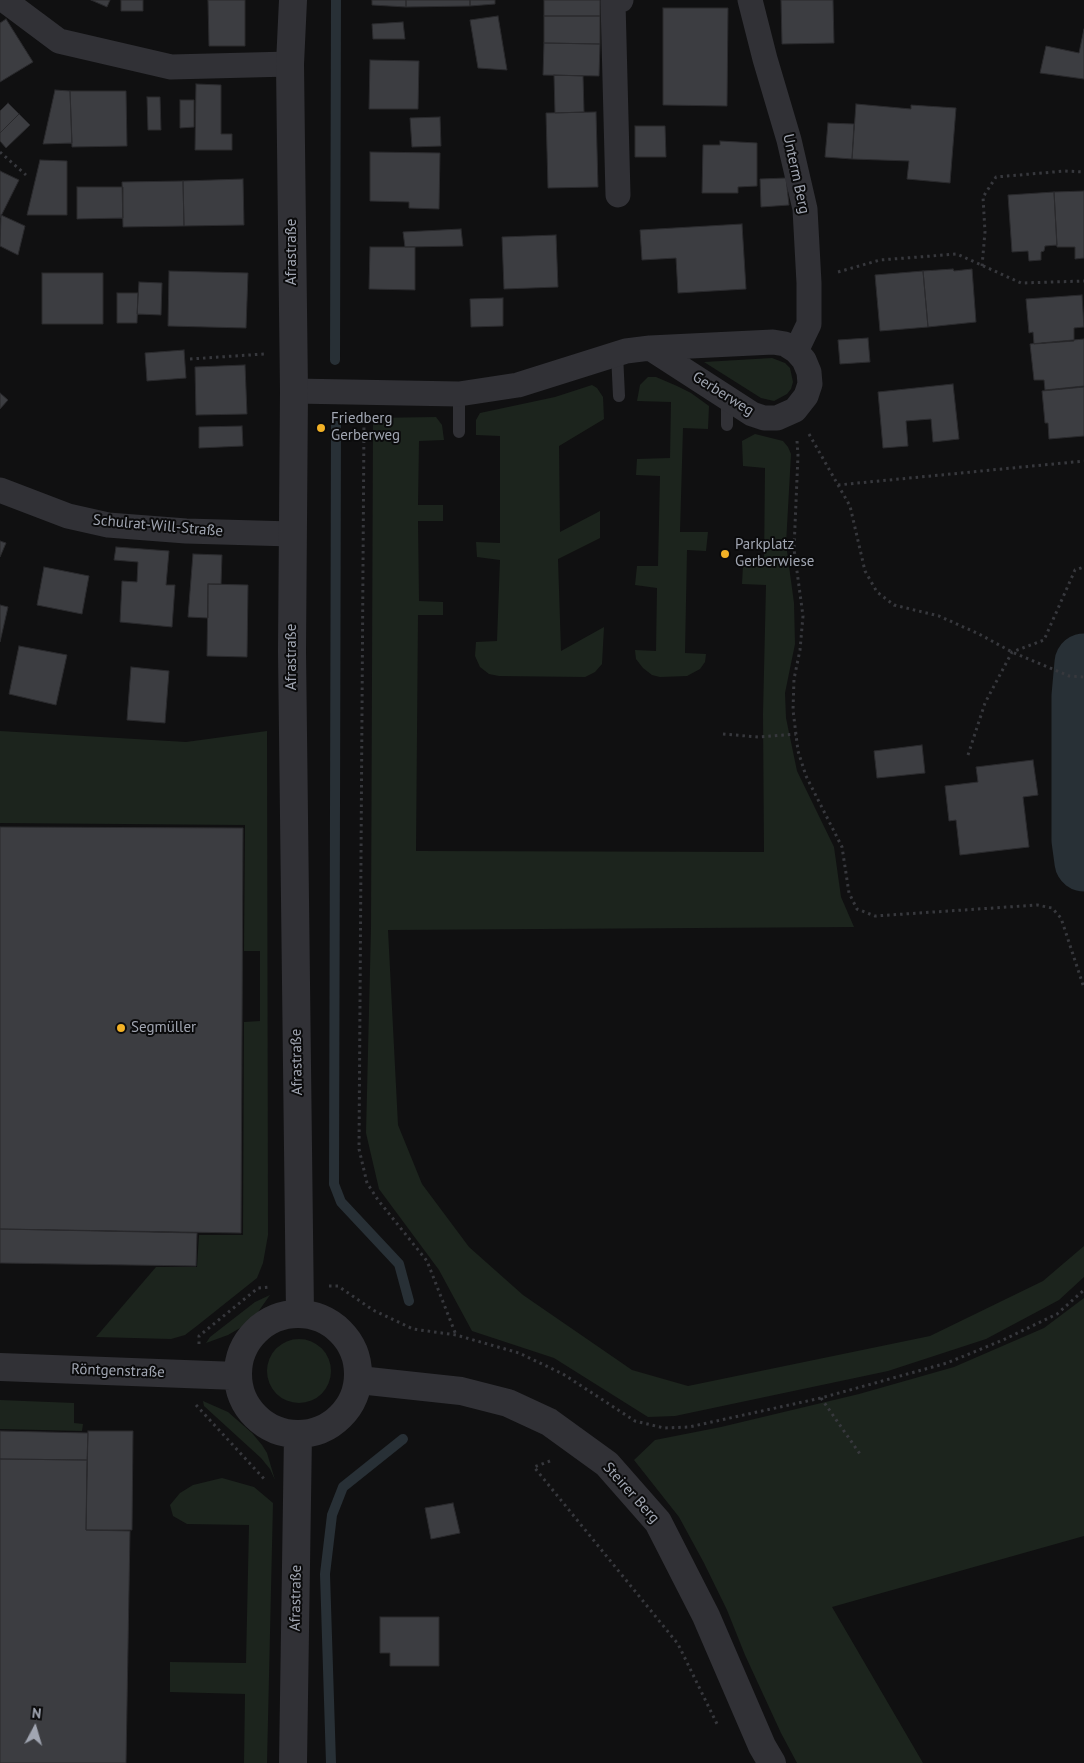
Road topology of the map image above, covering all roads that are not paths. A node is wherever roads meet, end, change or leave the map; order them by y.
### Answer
1 (4, 0) edge
2 (293, 0) edge
3 (621, 0) edge
4 (750, 0) edge
5 (290, 64) junction
6 (618, 195) dead end
7 (650, 348) junction
8 (796, 350) junction
9 (616, 354) junction
10 (294, 391) junction
11 (459, 394) junction
12 (619, 396) dead end
13 (727, 398) junction
14 (727, 425) dead end
15 (459, 432) dead end
16 (0, 490) edge
17 (292, 534) junction
18 (300, 1314) junction
19 (0, 1367) edge
20 (237, 1376) junction
21 (359, 1380) junction
22 (298, 1434) junction
23 (293, 1763) edge
24 (772, 1763) edge

1 - 5 street
2 - 5 street, Afrastraße
3 - 6 street
4 - 8 street, Unterm Berg
5 - 10 street, Afrastraße
7 - 8 street
7 - 9 street
7 - 13 street, Gerberweg
8 - 13 street, Gerberweg
9 - 11 street
9 - 12 lane
10 - 11 street
10 - 17 street, Afrastraße
11 - 15 lane
13 - 14 lane
16 - 17 street, Schulrat-Will-Straße
17 - 18 street, Afrastraße
18 - 20 street
18 - 21 street
19 - 20 street, Röntgenstraße
20 - 22 street
21 - 22 street
21 - 24 street, Steirer Berg
22 - 23 street, Afrastraße

